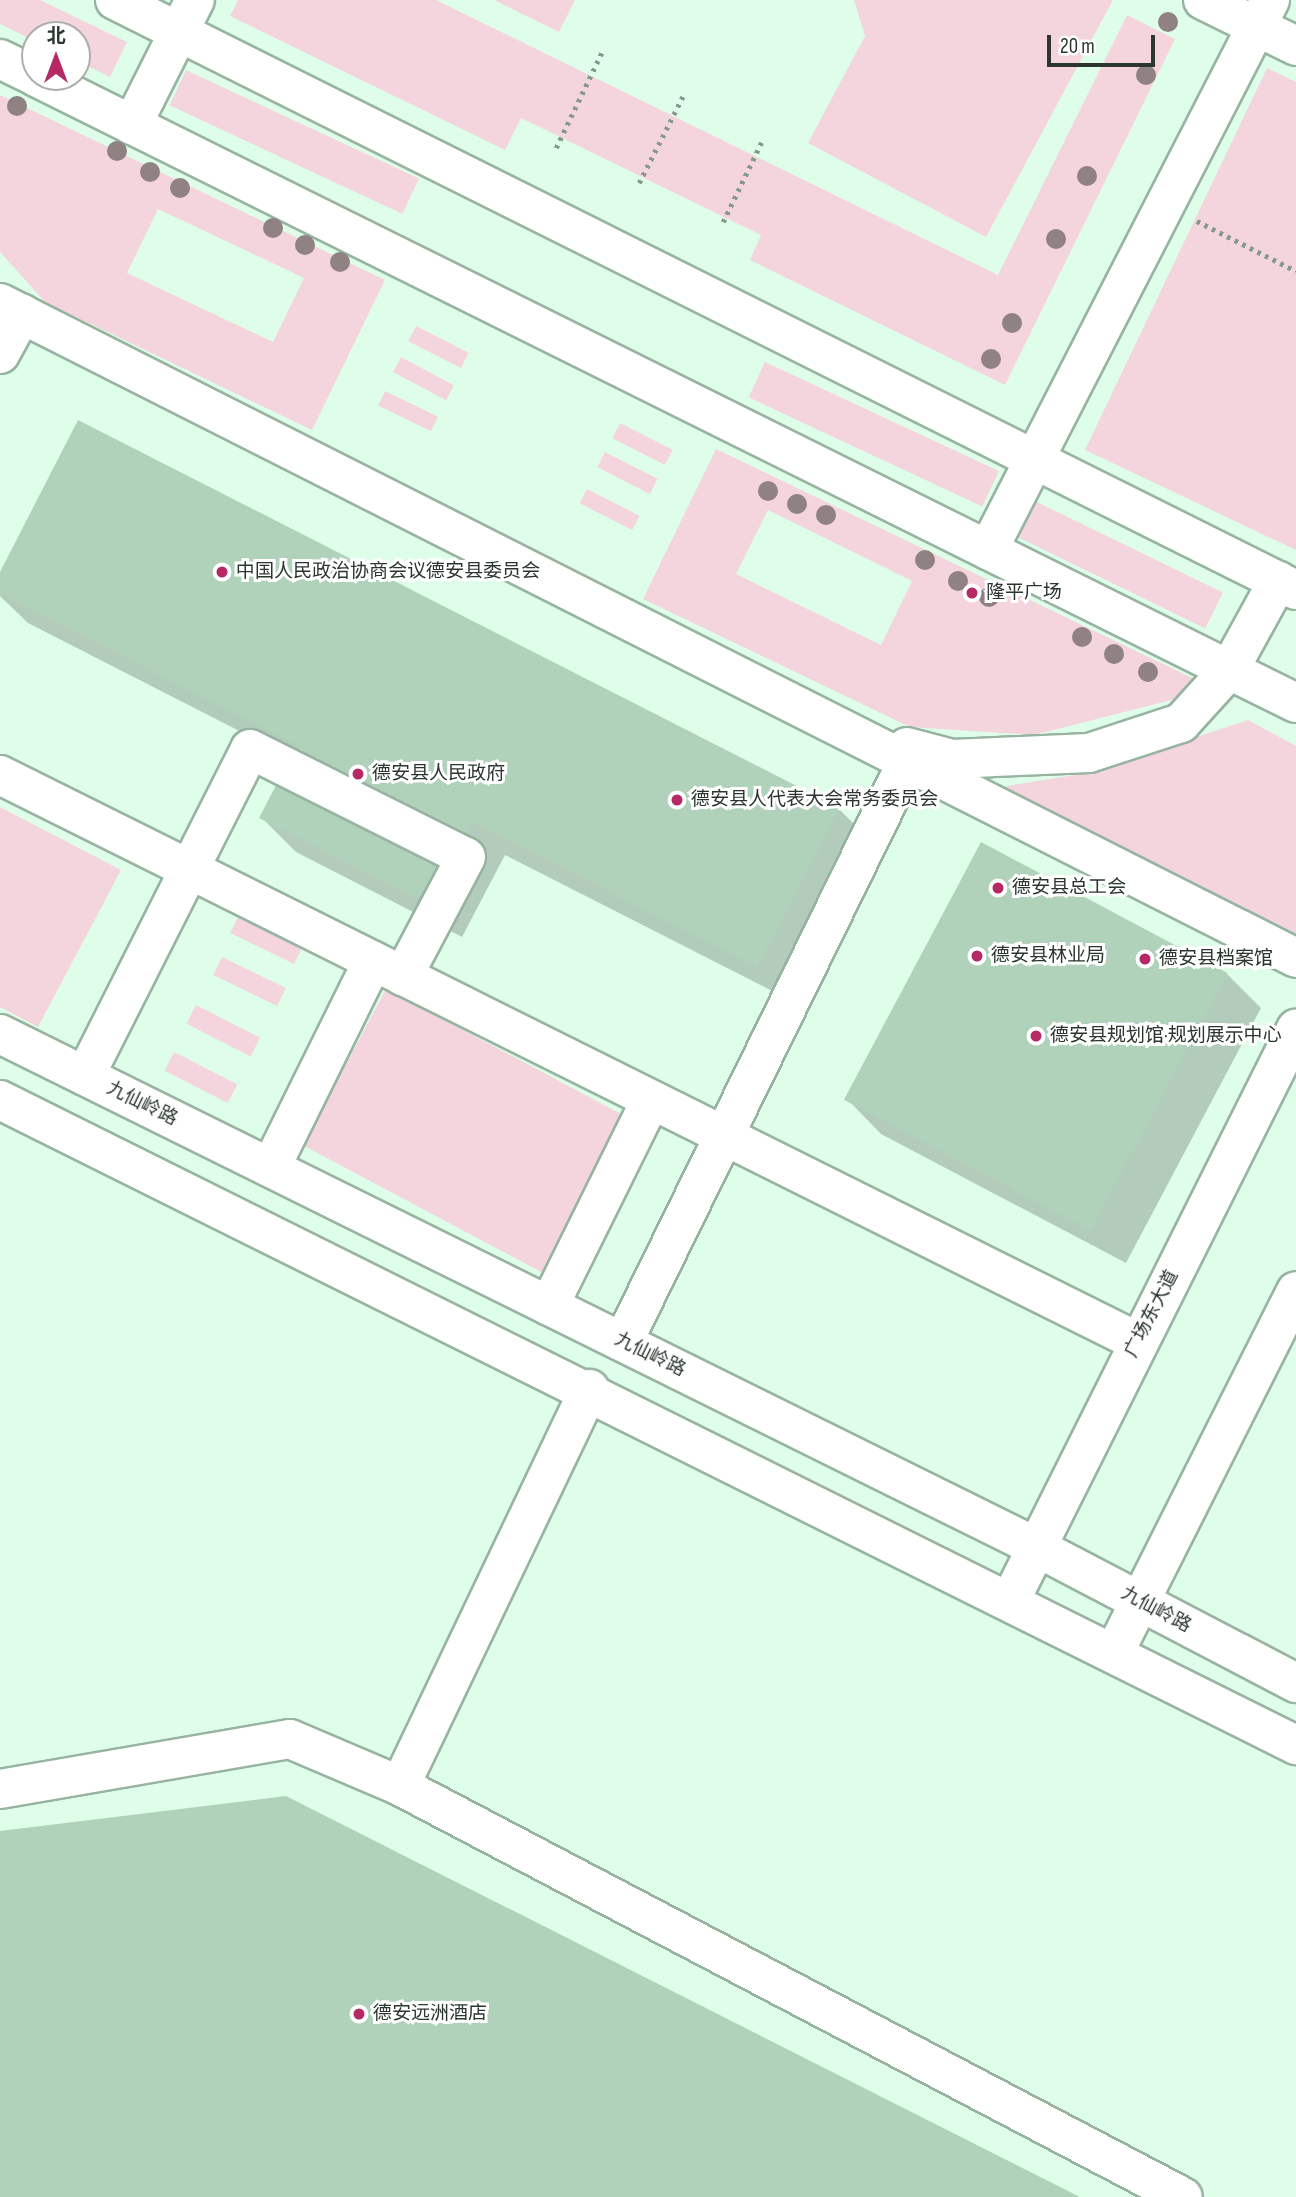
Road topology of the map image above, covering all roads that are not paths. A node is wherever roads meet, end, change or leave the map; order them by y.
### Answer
1 (115, 0) edge
2 (1203, 0) edge
3 (1263, 13) edge
4 (187, 16) edge
5 (1296, 46) edge
6 (0, 59) edge
7 (21, 70) edge
8 (64, 91) edge
9 (132, 125) junction
10 (15, 307) edge
11 (0, 354) edge
12 (1034, 460) junction
13 (988, 550) junction
14 (1287, 586) edge
15 (1229, 670) junction
16 (1296, 703) edge
17 (846, 730) junction
18 (908, 762) junction
19 (0, 775) edge
20 (189, 869) junction
21 (1296, 958) edge
22 (388, 968) junction
23 (1296, 1029) edge
24 (0, 1034) edge
25 (85, 1076) junction
26 (0, 1100) edge
27 (651, 1100) junction
28 (724, 1136) junction
29 (271, 1167) junction
30 (1296, 1291) edge
31 (549, 1306) junction
32 (623, 1342) junction
33 (1138, 1342) junction
34 (589, 1389) junction
35 (1034, 1546) junction
36 (1010, 1601) junction
37 (1139, 1601) junction
38 (1114, 1653) junction
39 (1296, 1683) edge
40 (1296, 1745) edge
41 (400, 1786) junction
42 (0, 1789) edge
43 (1183, 2197) edge

1 - 4 street
2 - 3 street
3 - 5 street
3 - 12 street
4 - 9 street
4 - 12 street
6 - 7 street
8 - 9 street
9 - 13 street
10 - 11 street
10 - 17 street
12 - 13 street
12 - 14 street
13 - 15 street
14 - 15 street
15 - 16 street
15 - 17 street
17 - 18 street
18 - 21 street
18 - 28 street
19 - 20 street
20 - 22 street
20 - 22 street
20 - 25 street
22 - 27 street
22 - 29 street
23 - 33 street, 广场东大道
24 - 25 street, 九仙岭路
25 - 29 street, 九仙岭路
26 - 34 street
27 - 28 street
27 - 31 street
28 - 32 street
28 - 33 street
29 - 31 street, 九仙岭路
30 - 37 street
31 - 32 street, 九仙岭路
32 - 35 street, 九仙岭路
33 - 35 street, 广场东大道
34 - 36 street
34 - 41 street
35 - 36 street, 广场东大道
35 - 37 street, 九仙岭路
36 - 38 street
37 - 38 street
37 - 39 street, 九仙岭路
38 - 40 street
41 - 42 street
41 - 43 street

